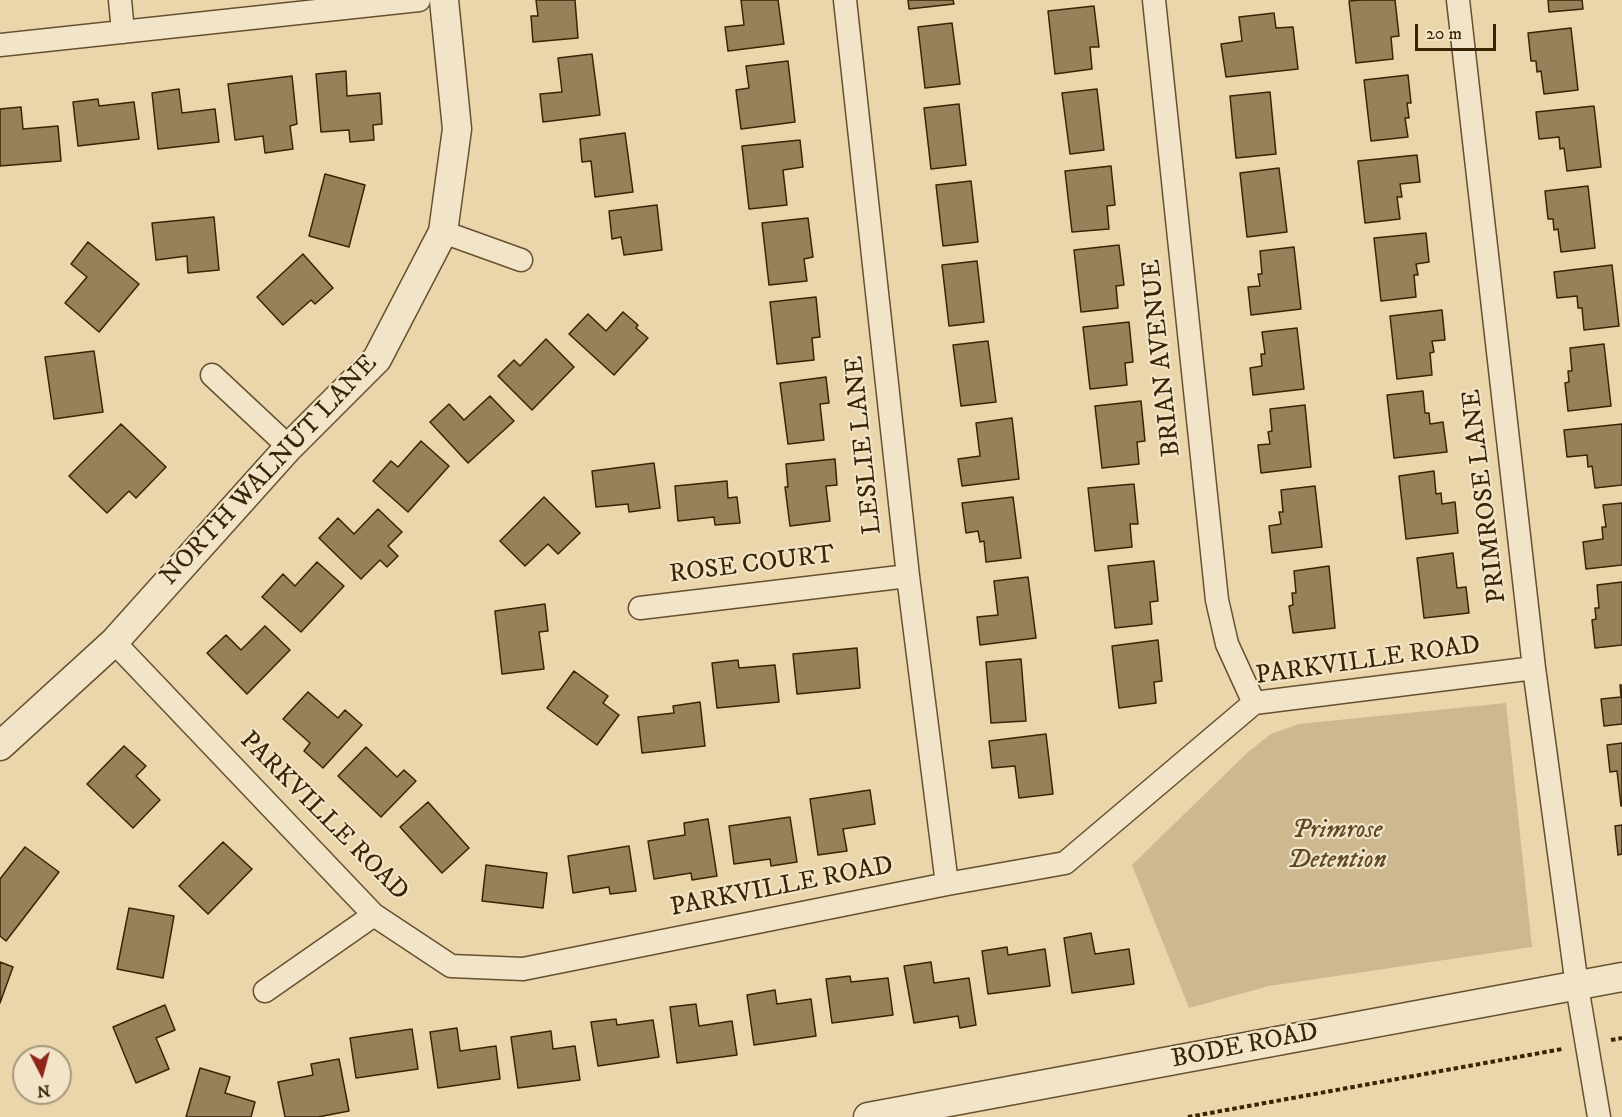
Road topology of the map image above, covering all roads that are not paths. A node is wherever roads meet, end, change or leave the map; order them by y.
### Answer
1 (120, 0) edge
2 (419, 0) edge
3 (444, 0) edge
4 (845, 0) edge
5 (1154, 0) edge
6 (1458, 0) edge
7 (123, 32) junction
8 (0, 45) edge
9 (443, 232) junction
10 (521, 260) dead end
11 (213, 375) dead end
12 (289, 447) junction
13 (908, 576) junction
14 (640, 608) dead end
15 (114, 642) junction
16 (1534, 668) junction
17 (1254, 703) junction
18 (0, 746) edge
19 (947, 884) junction
20 (374, 915) junction
21 (1622, 978) edge
22 (1577, 986) junction
23 (265, 991) dead end
24 (868, 1117) edge
25 (1599, 1117) edge

1 - 7 street
2 - 7 street
3 - 9 street, NORTH WALNUT LANE
4 - 13 street, LESLIE LANE
5 - 17 street, BRIAN AVENUE
6 - 16 street, PRIMROSE LANE
7 - 8 street
9 - 10 street
9 - 12 street, NORTH WALNUT LANE
11 - 12 street
12 - 15 street, NORTH WALNUT LANE
13 - 14 street, ROSE COURT
13 - 19 street, LESLIE LANE
15 - 18 street, NORTH WALNUT LANE
15 - 20 street, PARKVILLE ROAD
16 - 17 street, PARKVILLE ROAD
16 - 22 street, PRIMROSE LANE
17 - 19 street, PARKVILLE ROAD
19 - 20 street, PARKVILLE ROAD
20 - 23 street
21 - 22 street, BODE ROAD
22 - 24 street, BODE ROAD
22 - 25 street, PRIMROSE LANE

